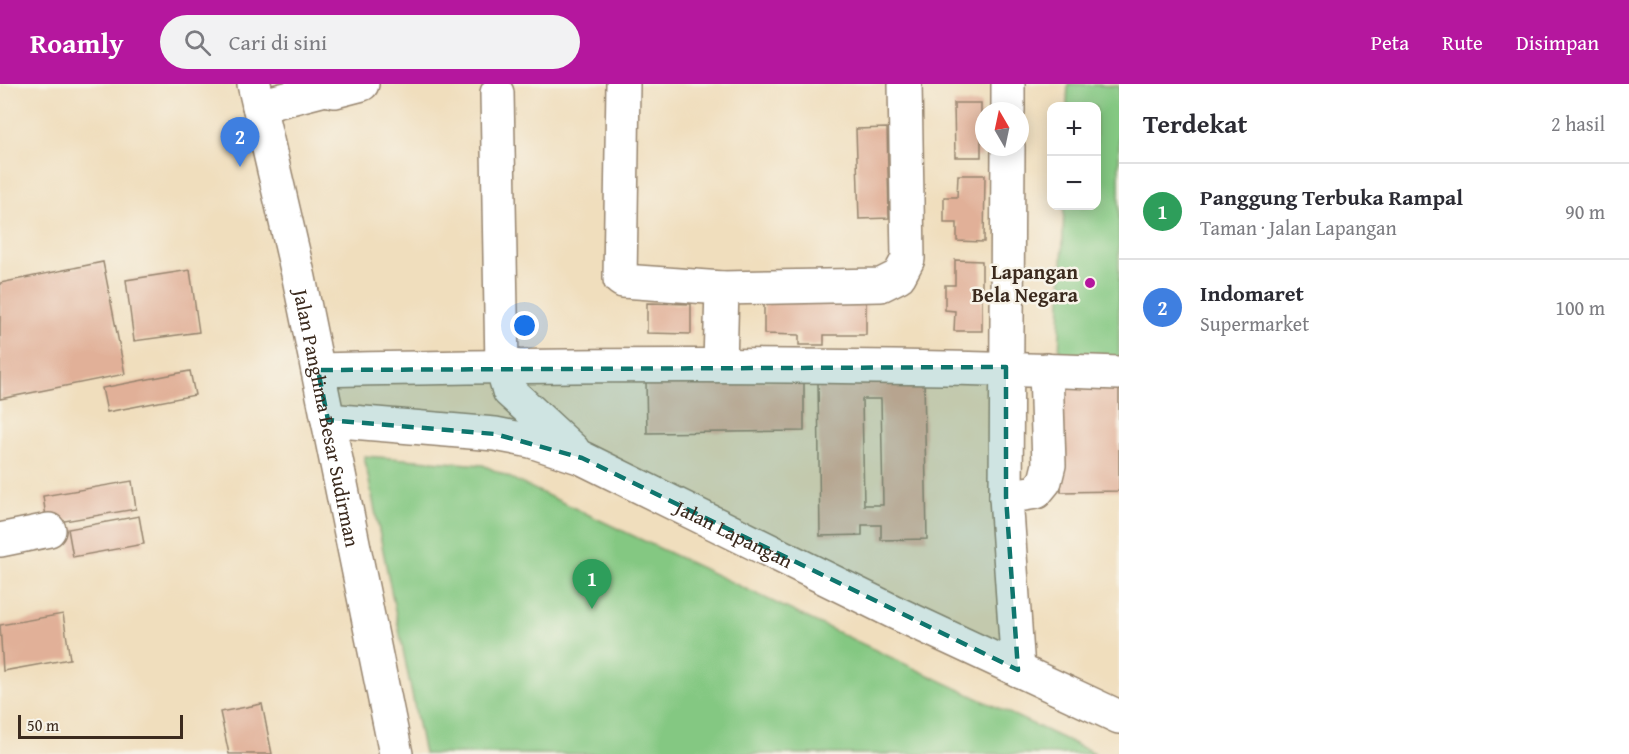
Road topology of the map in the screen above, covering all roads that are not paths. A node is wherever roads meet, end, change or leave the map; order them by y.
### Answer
1 (362, 84) edge
2 (623, 84) edge
3 (905, 84) edge
4 (1008, 84) edge
5 (323, 86) edge
6 (497, 93) dead end
7 (257, 95) edge
8 (1008, 102) edge
9 (1008, 156) edge
10 (722, 288) junction
11 (720, 365) junction
12 (502, 366) junction
13 (1006, 367) junction
14 (318, 370) junction
15 (1046, 370) junction
16 (1119, 373) edge
17 (328, 420) junction
18 (582, 458) junction
19 (1006, 496) junction
20 (49, 530) dead end
21 (0, 540) edge
22 (1018, 670) junction
23 (1119, 717) edge
24 (396, 754) edge

1 - 5 main road
2 - 10 main road
3 - 10 main road
4 - 8 main road
5 - 7 main road
6 - 12 main road
7 - 14 main road, Jalan Panglima Besar Sudirman
9 - 13 main road
10 - 11 main road
11 - 12 main road
11 - 13 main road
12 - 14 main road
12 - 18 main road
13 - 15 main road
13 - 19 main road
14 - 17 main road, Jalan Panglima Besar Sudirman
15 - 16 main road
15 - 19 main road
17 - 18 main road, Jalan Lapangan
17 - 24 main road, Jalan Panglima Besar Sudirman
18 - 22 main road, Jalan Lapangan
19 - 22 main road
20 - 21 main road
22 - 23 main road, Jalan Lapangan

